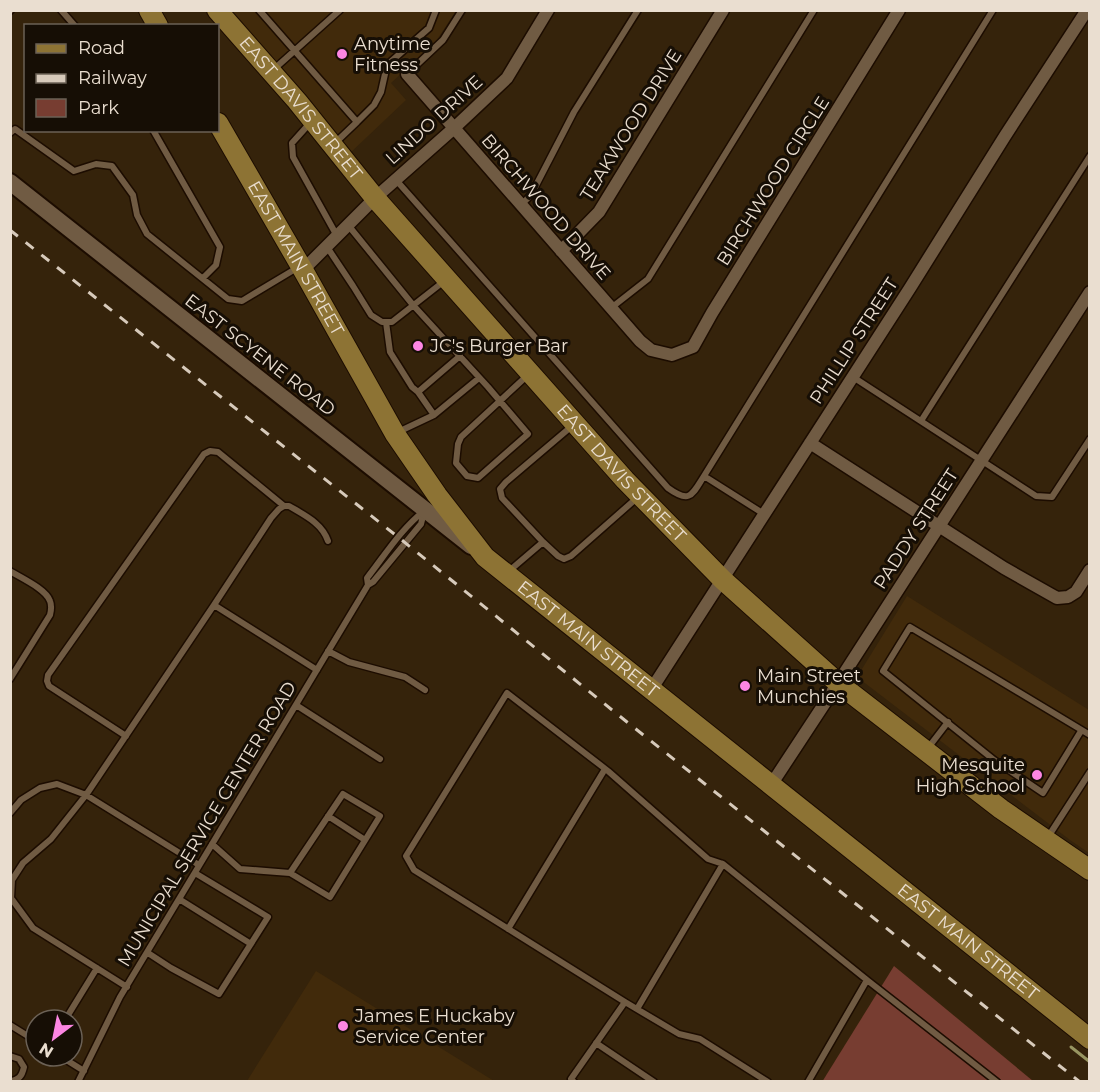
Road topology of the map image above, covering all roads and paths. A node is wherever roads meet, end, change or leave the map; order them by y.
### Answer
1 (61, 10) edge
2 (149, 10) edge
3 (217, 10) edge
4 (259, 10) edge
5 (340, 10) edge
6 (436, 10) edge
7 (462, 10) edge
8 (548, 10) edge
9 (638, 10) edge
10 (723, 10) edge
11 (814, 10) edge
12 (900, 10) edge
13 (993, 10) edge
14 (1087, 10) edge
15 (73, 24) edge
16 (157, 24) edge
17 (295, 51) junction
18 (271, 72) junction
19 (407, 74) joint
20 (313, 121) junction
21 (357, 122) junction
22 (219, 125) edge
23 (12, 129) edge
24 (453, 129) junction
25 (154, 132) edge
26 (333, 145) junction
27 (1089, 156) edge
28 (396, 179) junction
29 (10, 182) edge
30 (375, 198) junction
31 (520, 205) junction
32 (348, 225) junction
33 (337, 236) junction
34 (327, 246) junction
35 (561, 252) junction
36 (302, 268) junction
37 (203, 278) junction
38 (447, 279) junction
39 (1089, 292) edge
40 (413, 305) junction
41 (611, 308) junction
42 (386, 322) junction
43 (665, 354) joint
44 (460, 356) junction
45 (531, 373) junction
46 (853, 377) junction
47 (479, 378) junction
48 (418, 392) junction
49 (500, 401) junction
50 (434, 415) junction
51 (921, 421) junction
52 (575, 424) junction
53 (395, 434) junction
54 (1089, 439) edge
55 (810, 443) junction
56 (982, 460) junction
57 (704, 476) junction
58 (639, 496) junction
59 (431, 502) junction
60 (284, 506) junction
61 (764, 514) junction
62 (939, 526) junction
63 (328, 541) dead end
64 (543, 542) junction
65 (1089, 570) edge
66 (10, 571) edge
67 (506, 573) junction
68 (723, 579) junction
69 (214, 605) junction
70 (328, 651) junction
71 (317, 670) junction
72 (10, 679) edge
73 (838, 683) junction
74 (425, 690) dead end
75 (651, 690) junction
76 (296, 705) junction
77 (948, 722) junction
78 (1081, 731) junction
79 (1089, 735) edge
80 (126, 736) junction
81 (926, 752) junction
82 (380, 759) dead end
83 (605, 769) junction
84 (1089, 772) edge
85 (771, 785) junction
86 (86, 795) junction
87 (10, 813) edge
88 (328, 816) junction
89 (365, 840) junction
90 (1046, 841) junction
91 (212, 844) junction
92 (723, 864) junction
93 (199, 865) junction
94 (1089, 870) edge
95 (195, 873) junction
96 (290, 873) junction
97 (11, 898) edge
98 (179, 899) junction
99 (508, 929) junction
100 (251, 944) junction
101 (148, 953) junction
102 (97, 968) junction
103 (867, 980) junction
104 (127, 987) junction
105 (625, 1002) junction
106 (72, 1008) edge
107 (637, 1009) junction
108 (10, 1025) edge
109 (24, 1034) edge
110 (1089, 1039) edge
111 (596, 1043) junction
112 (10, 1056) edge
113 (79, 1068) edge
114 (84, 1071) junction
115 (10, 1081) edge
116 (570, 1081) edge
117 (78, 1082) edge
118 (654, 1082) edge
119 (768, 1082) edge
120 (808, 1082) edge
121 (997, 1082) edge

1 - 15 lane
2 - 16 main road
3 - 18 main road, EAST DAVIS STREET
4 - 17 lane
5 - 17 lane
6 - 21 lane
7 - 19 lane
8 - 24 street, LINDO DRIVE
9 - 31 lane
10 - 35 street, TEAKWOOD DRIVE
11 - 41 lane
12 - 43 street, BIRCHWOOD CIRCLE
13 - 57 lane
14 - 46 street, PHILLIP STREET
17 - 18 lane
17 - 21 lane
18 - 20 main road, EAST DAVIS STREET
19 - 24 street, BIRCHWOOD DRIVE
20 - 26 main road, EAST DAVIS STREET
20 - 33 lane
21 - 26 lane
22 - 36 main road, EAST MAIN STREET
23 - 37 lane
24 - 28 street, LINDO DRIVE
24 - 31 street, BIRCHWOOD DRIVE
25 - 37 lane
26 - 30 main road, EAST DAVIS STREET
27 - 51 lane
28 - 30 street, LINDO DRIVE
28 - 57 lane
29 - 59 street, EAST SCYENE ROAD
30 - 32 street, LINDO DRIVE
30 - 38 main road, EAST DAVIS STREET
31 - 35 street, BIRCHWOOD DRIVE
32 - 33 street, LINDO DRIVE
32 - 40 lane
33 - 34 street, LINDO DRIVE
34 - 36 street, LINDO DRIVE
34 - 42 lane
35 - 41 street, BIRCHWOOD DRIVE
36 - 37 lane
36 - 53 main road, EAST MAIN STREET
38 - 40 lane
38 - 45 main road, EAST DAVIS STREET
39 - 56 street, PADDY STREET
40 - 42 lane
40 - 44 lane
41 - 43 street, BIRCHWOOD DRIVE
42 - 48 lane
44 - 47 lane
44 - 48 lane
45 - 49 lane
45 - 52 main road, EAST DAVIS STREET
46 - 51 lane
46 - 55 street, PHILLIP STREET
47 - 49 lane
47 - 50 lane
48 - 50 lane
49 - 49 lane
50 - 53 lane
51 - 56 lane
52 - 58 main road, EAST DAVIS STREET
52 - 64 lane
53 - 59 main road, EAST MAIN STREET
54 - 56 lane
55 - 61 street, PHILLIP STREET
55 - 62 street
56 - 62 street, PADDY STREET
57 - 61 lane
58 - 64 lane
58 - 68 main road, EAST DAVIS STREET
59 - 67 main road, EAST MAIN STREET
59 - 70 lane, MUNICIPAL SERVICE CENTER ROAD
60 - 63 lane
60 - 69 lane
60 - 80 lane
61 - 68 street, PHILLIP STREET
62 - 65 street
62 - 73 street, PADDY STREET
64 - 67 lane
66 - 72 lane
67 - 75 main road, EAST MAIN STREET
68 - 73 main road, EAST DAVIS STREET
68 - 75 street, PHILLIP STREET
69 - 71 lane
69 - 80 lane
70 - 71 lane, MUNICIPAL SERVICE CENTER ROAD
70 - 74 lane
71 - 76 lane, MUNICIPAL SERVICE CENTER ROAD
73 - 81 main road, EAST DAVIS STREET
73 - 85 street, PADDY STREET
75 - 85 main road, EAST MAIN STREET
76 - 82 lane
76 - 91 lane, MUNICIPAL SERVICE CENTER ROAD
77 - 78 lane
77 - 78 lane
77 - 81 lane
78 - 79 lane
80 - 86 lane
81 - 90 main road, EAST DAVIS STREET
83 - 92 lane
83 - 99 lane
83 - 99 lane
84 - 90 lane
85 - 110 main road, EAST MAIN STREET
86 - 87 lane
86 - 93 lane
86 - 97 lane
88 - 89 lane
88 - 89 lane
88 - 96 lane
89 - 96 lane
90 - 94 main road, EAST DAVIS STREET
91 - 93 lane, MUNICIPAL SERVICE CENTER ROAD
91 - 96 lane
92 - 103 lane
92 - 107 lane
93 - 95 lane, MUNICIPAL SERVICE CENTER ROAD
95 - 98 lane, MUNICIPAL SERVICE CENTER ROAD
95 - 100 lane
97 - 102 lane
98 - 100 lane
98 - 101 lane, MUNICIPAL SERVICE CENTER ROAD
99 - 105 lane
100 - 101 lane
101 - 104 lane, MUNICIPAL SERVICE CENTER ROAD
102 - 104 lane
102 - 106 lane
103 - 120 lane
103 - 121 lane
104 - 114 lane, MUNICIPAL SERVICE CENTER ROAD
105 - 107 lane
105 - 111 lane
107 - 119 lane
108 - 109 lane
111 - 116 lane
111 - 118 lane
112 - 115 lane
113 - 114 lane
114 - 117 lane, MUNICIPAL SERVICE CENTER ROAD

